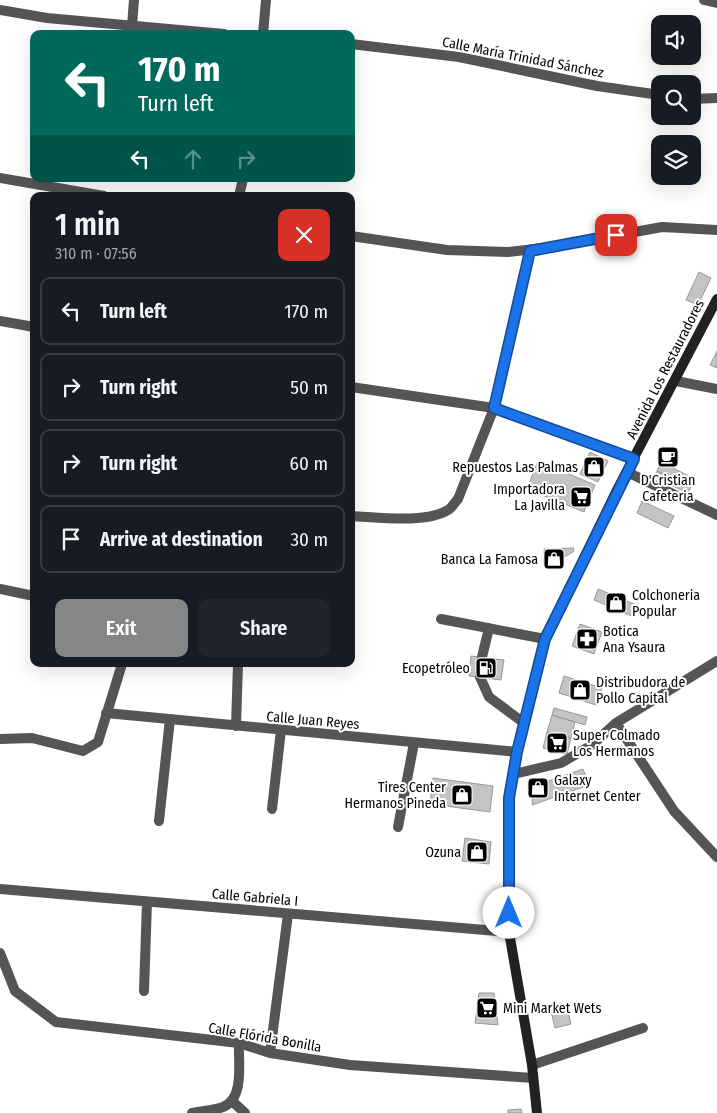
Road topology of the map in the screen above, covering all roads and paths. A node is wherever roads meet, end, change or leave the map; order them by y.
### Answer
1 (1, 0) edge
2 (134, 0) edge
3 (266, 0) edge
4 (704, 0) edge
5 (717, 3) edge
6 (0, 10) edge
7 (132, 26) junction
8 (178, 30) edge
9 (263, 30) edge
10 (355, 44) edge
11 (651, 93) edge
12 (717, 98) edge
13 (701, 99) edge
14 (0, 178) edge
15 (81, 192) edge
16 (717, 230) edge
17 (355, 237) edge
18 (530, 251) junction
19 (717, 299) edge
20 (0, 321) edge
21 (30, 326) edge
22 (676, 380) junction
23 (355, 388) edge
24 (717, 389) edge
25 (494, 408) junction
26 (634, 459) junction
27 (627, 472) junction
28 (717, 515) edge
29 (355, 516) edge
30 (0, 589) edge
31 (30, 595) edge
32 (442, 619) dead end
33 (489, 628) junction
34 (545, 639) junction
35 (482, 657) dead end
36 (717, 660) edge
37 (121, 667) edge
38 (238, 667) edge
39 (480, 677) dead end
40 (106, 713) junction
41 (170, 719) junction
42 (524, 723) junction
43 (616, 723) junction
44 (236, 726) junction
45 (281, 730) junction
46 (0, 739) edge
47 (414, 743) junction
48 (517, 752) junction
49 (514, 774) junction
50 (272, 809) dead end
51 (159, 821) dead end
52 (398, 828) dead end
53 (712, 845) edge
54 (717, 856) edge
55 (0, 889) edge
56 (147, 902) junction
57 (288, 914) junction
58 (509, 932) junction
59 (0, 953) edge
60 (144, 991) dead end
61 (642, 1028) dead end
62 (239, 1043) junction
63 (270, 1053) junction
64 (532, 1065) junction
65 (533, 1078) junction
66 (232, 1101) junction
67 (192, 1113) edge
68 (245, 1113) edge
69 (537, 1113) edge

1 - 6 street
2 - 7 street
3 - 9 street
4 - 5 street
6 - 7 street
7 - 8 street
10 - 11 street, Calle María Trinidad Sánchez
12 - 13 street
14 - 15 street
16 - 18 street
17 - 18 street
18 - 25 street
19 - 22 street, Avenida Los Restauradores
20 - 21 street
22 - 24 street
22 - 26 street, Avenida Los Restauradores
23 - 25 street
25 - 26 street
25 - 29 street
26 - 27 street, Avenida Los Restauradores
27 - 28 street
27 - 34 street, Avenida Los Restauradores
30 - 31 street
32 - 33 street
33 - 34 street
33 - 35 street
34 - 42 street, Avenida Los Restauradores
36 - 43 street
37 - 40 street
38 - 44 street
39 - 42 street
40 - 41 street, Calle Juan Reyes
40 - 46 street
41 - 44 street, Calle Juan Reyes
41 - 51 street
42 - 48 street, Avenida Los Restauradores
43 - 49 street
43 - 53 street
44 - 45 street, Calle Juan Reyes
45 - 47 street, Calle Juan Reyes
45 - 50 street
47 - 48 street, Calle Juan Reyes
47 - 52 street
48 - 49 street, Avenida Los Restauradores
49 - 58 street, Avenida Los Restauradores
53 - 54 street
55 - 56 street, Calle Gabriela I
56 - 57 street, Calle Gabriela I
56 - 60 street
57 - 58 street, Calle Gabriela I
57 - 63 street
58 - 64 street, Avenida Los Restauradores
59 - 62 street, Calle Flórida Bonilla
61 - 64 street
62 - 63 street, Calle Flórida Bonilla
62 - 66 street
63 - 65 street, Calle Flórida Bonilla
64 - 65 street, Avenida Los Restauradores
65 - 69 street, Avenida Los Restauradores
66 - 67 street
66 - 68 street

